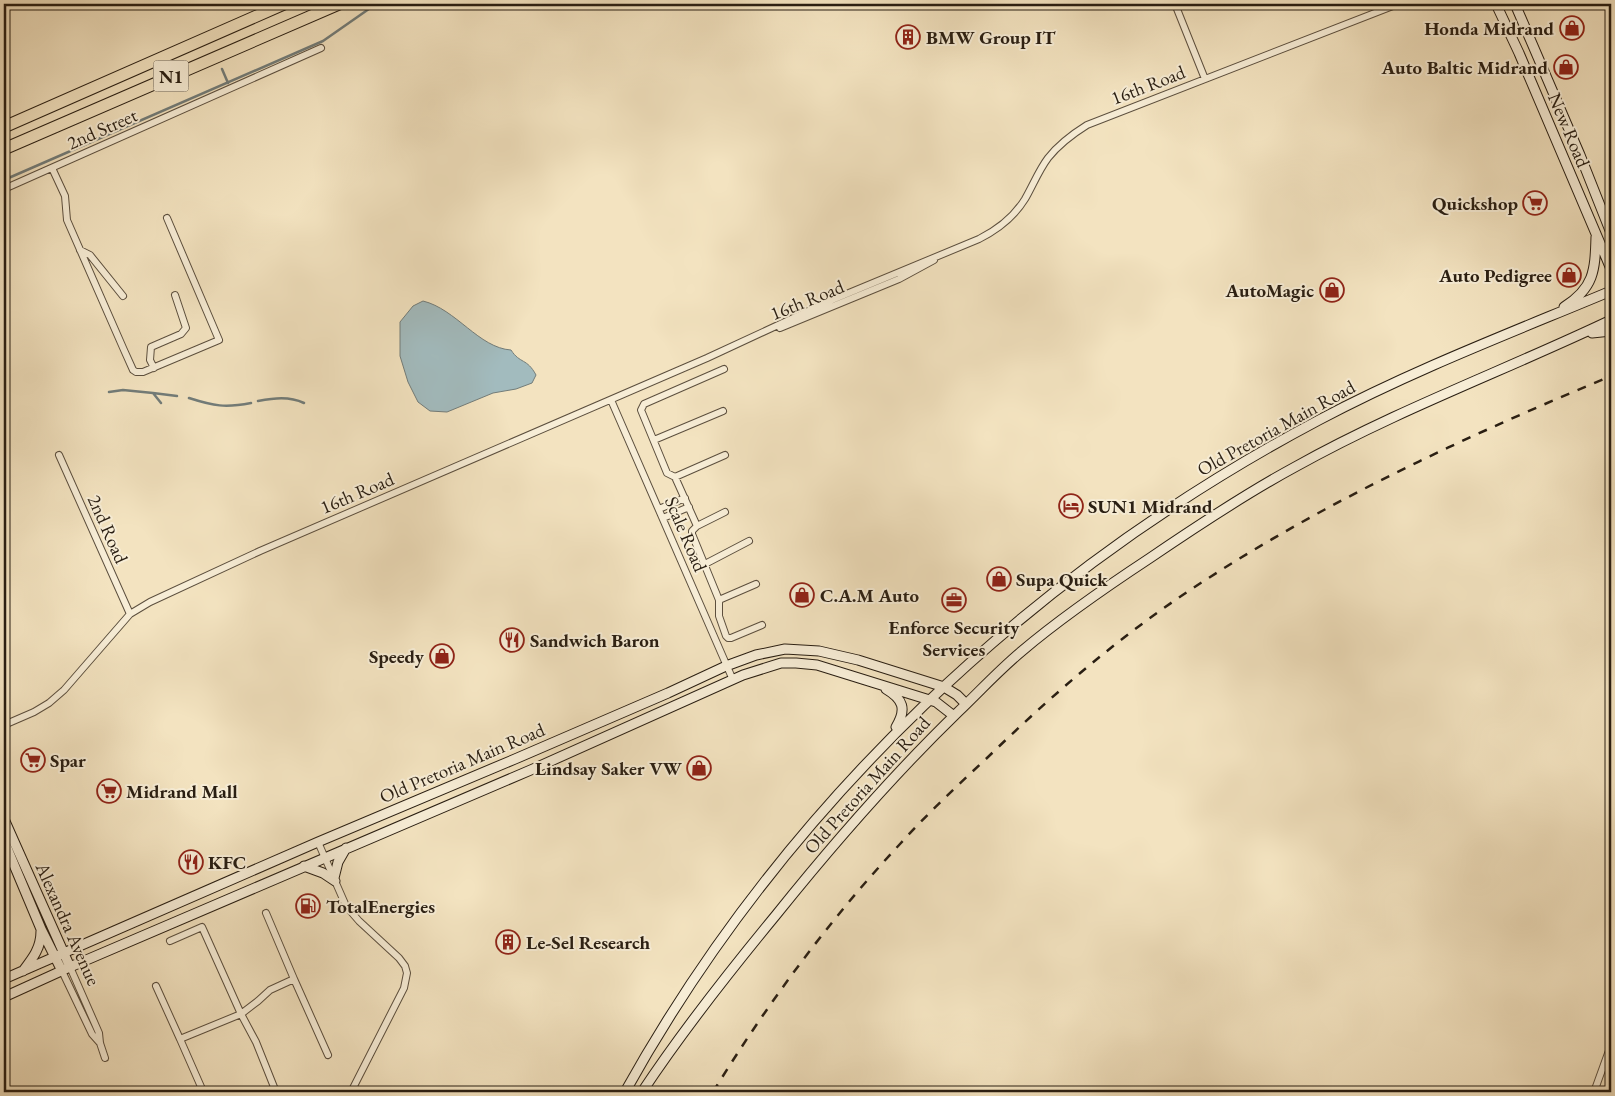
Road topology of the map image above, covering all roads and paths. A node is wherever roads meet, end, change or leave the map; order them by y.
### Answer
1 (284, 4) edge
2 (339, 4) edge
3 (1175, 4) edge
4 (1398, 4) edge
5 (1496, 4) edge
6 (1515, 4) edge
7 (321, 48) dead end
8 (1205, 79) junction
9 (4, 127) edge
10 (4, 149) edge
11 (52, 168) junction
12 (4, 189) edge
13 (167, 218) dead end
14 (1605, 219) junction
15 (1611, 226) edge
16 (1596, 233) junction
17 (1611, 233) edge
18 (80, 250) junction
19 (1611, 269) edge
20 (1611, 291) edge
21 (176, 295) dead end
22 (123, 296) dead end
23 (1611, 320) edge
24 (1540, 321) junction
25 (1611, 331) edge
26 (1584, 333) junction
27 (154, 368) junction
28 (724, 369) dead end
29 (611, 400) junction
30 (723, 411) dead end
31 (654, 440) junction
32 (59, 455) dead end
33 (724, 455) dead end
34 (675, 477) junction
35 (685, 498) junction
36 (689, 507) junction
37 (658, 509) junction
38 (725, 512) dead end
39 (662, 518) junction
40 (697, 526) junction
41 (749, 541) dead end
42 (705, 564) junction
43 (756, 584) dead end
44 (719, 600) junction
45 (130, 614) junction
46 (762, 625) dead end
47 (726, 666) junction
48 (733, 680) junction
49 (874, 682) junction
50 (944, 687) junction
51 (930, 700) junction
52 (966, 704) junction
53 (954, 716) junction
54 (4, 725) edge
55 (879, 749) junction
56 (4, 819) edge
57 (4, 841) edge
58 (318, 842) junction
59 (346, 848) junction
60 (324, 858) junction
61 (304, 866) junction
62 (334, 879) junction
63 (266, 913) dead end
64 (41, 929) junction
65 (170, 941) dead end
66 (59, 955) junction
67 (66, 969) junction
68 (22, 972) junction
69 (294, 978) junction
70 (4, 979) edge
71 (156, 986) dead end
72 (4, 998) edge
73 (242, 1014) junction
74 (180, 1039) junction
75 (1611, 1045) edge
76 (328, 1055) dead end
77 (105, 1058) dead end
78 (202, 1089) dead end
79 (276, 1092) edge
80 (351, 1092) edge
81 (625, 1092) edge
82 (642, 1092) edge
83 (1594, 1092) edge

1 - 9 highway, N1
2 - 10 highway, N1
3 - 8 street
4 - 8 street, 16th Road
5 - 16 main road, New Road
6 - 14 main road, New Road
7 - 11 street, 2nd Street
8 - 29 street, 16th Road
11 - 12 street, 2nd Street
11 - 18 street
13 - 27 street
14 - 15 main road
14 - 17 main road, New Road
16 - 19 main road, New Road
16 - 24 main road
18 - 22 street
18 - 27 street
20 - 24 main road, Old Pretoria Main Road
21 - 27 street
23 - 26 main road, Old Pretoria Main Road
24 - 50 main road, Old Pretoria Main Road
25 - 26 main road
26 - 52 main road, Old Pretoria Main Road
28 - 31 street
29 - 37 street, Scale Road
29 - 45 street, 16th Road
30 - 31 street
31 - 34 street
32 - 45 street, 2nd Road
33 - 34 street
34 - 35 street
35 - 36 street
35 - 37 street
36 - 39 street
36 - 40 street
37 - 39 street, Scale Road
38 - 40 street
39 - 47 street, Scale Road
40 - 42 street
41 - 42 street
42 - 44 street
43 - 44 street
44 - 46 street
45 - 54 street, 16th Road
47 - 48 street, Scale Road
47 - 50 main road, Old Pretoria Main Road
47 - 58 main road, Old Pretoria Main Road
48 - 49 main road, Old Pretoria Main Road
48 - 59 main road, Old Pretoria Main Road
49 - 51 main road, Old Pretoria Main Road
49 - 55 main road
50 - 51 main road, Old Pretoria Main Road
50 - 52 main road, Old Pretoria Main Road
51 - 53 main road, Old Pretoria Main Road
51 - 55 main road, Old Pretoria Main Road
52 - 53 main road, Old Pretoria Main Road
53 - 82 main road, Old Pretoria Main Road
55 - 81 main road, Old Pretoria Main Road
56 - 66 main road, Alexandra Avenue
57 - 64 main road, Alexandra Avenue
58 - 60 street
58 - 66 main road, Old Pretoria Main Road
59 - 60 main road, Old Pretoria Main Road
59 - 62 main road
60 - 61 main road, Old Pretoria Main Road
60 - 62 street
61 - 62 main road
61 - 67 main road, Old Pretoria Main Road
62 - 80 street
63 - 69 street
64 - 66 main road, Alexandra Avenue
64 - 68 main road
65 - 73 street
66 - 67 main road, Alexandra Avenue
66 - 68 main road, Old Pretoria Main Road
67 - 72 main road, Old Pretoria Main Road
67 - 77 street, Alexandra Avenue
68 - 70 main road, Old Pretoria Main Road
69 - 73 street
69 - 76 street
71 - 74 street
73 - 74 street
73 - 79 street
74 - 78 street
75 - 83 street

